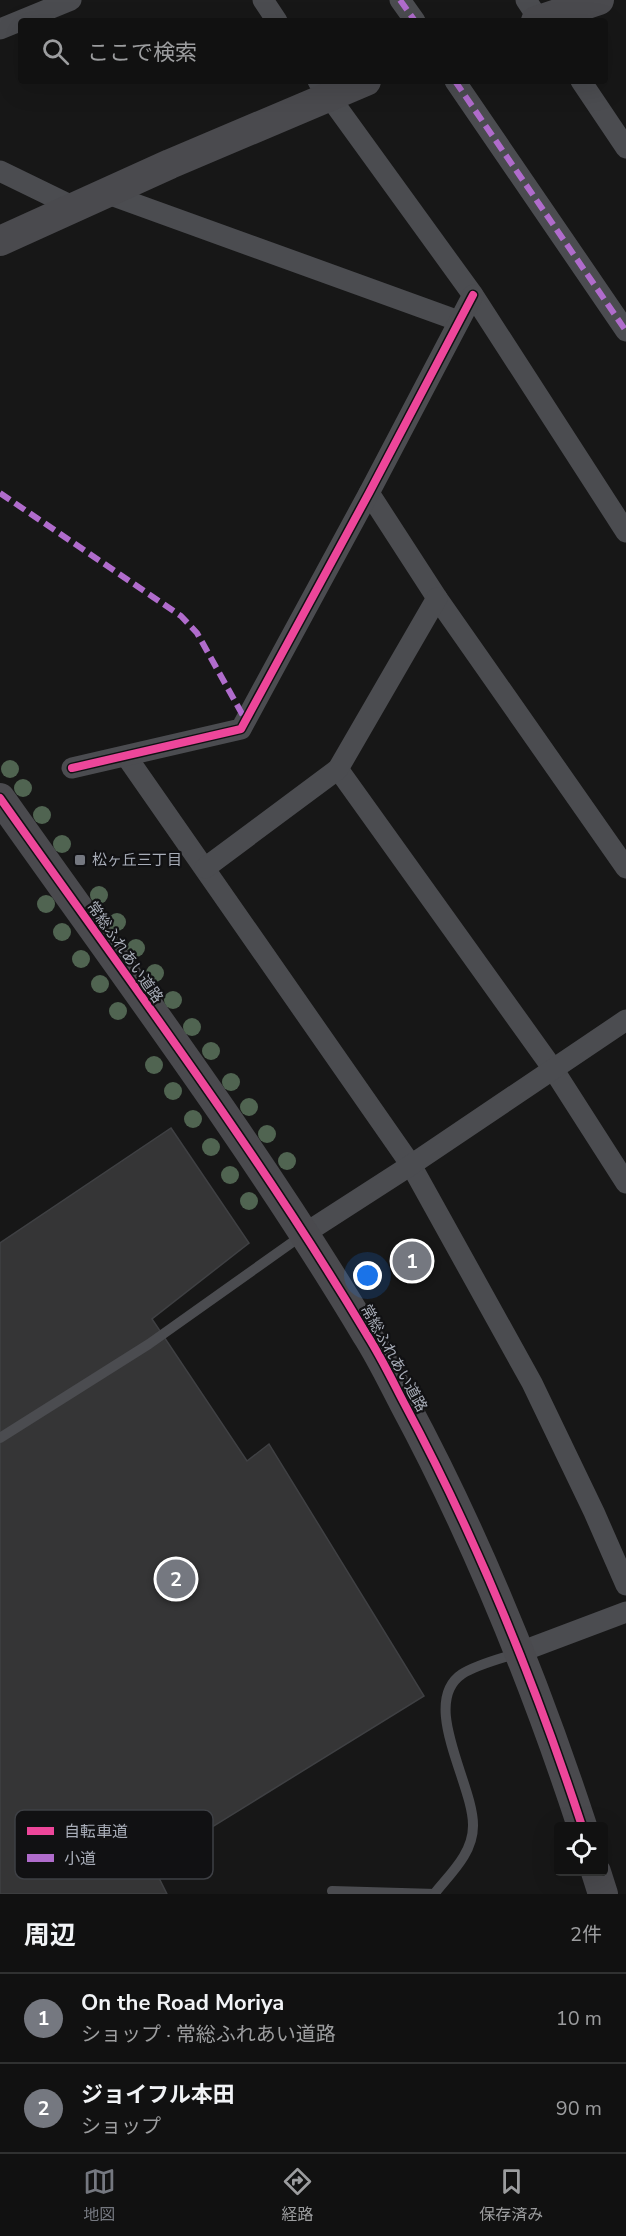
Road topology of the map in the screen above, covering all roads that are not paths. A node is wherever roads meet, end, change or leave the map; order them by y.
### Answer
1 (71, 0) edge
2 (263, 0) edge
3 (400, 0) edge
4 (599, 0) edge
5 (536, 15) edge
6 (27, 18) edge
7 (276, 18) edge
8 (412, 18) edge
9 (18, 22) edge
10 (0, 29) edge
11 (350, 84) edge
12 (457, 84) edge
13 (583, 84) edge
14 (323, 89) edge
15 (626, 148) edge
16 (0, 171) edge
17 (105, 193) junction
18 (75, 207) junction
19 (0, 241) edge
20 (473, 295) junction
21 (459, 321) junction
22 (626, 331) edge
23 (369, 493) junction
24 (626, 532) edge
25 (437, 598) junction
26 (126, 756) junction
27 (72, 768) dead end
28 (338, 769) junction
29 (0, 798) edge
30 (205, 868) junction
31 (626, 868) edge
32 (626, 1020) edge
33 (553, 1069) junction
34 (411, 1165) junction
35 (626, 1183) edge
36 (304, 1234) junction
37 (0, 1438) edge
38 (626, 1585) edge
39 (626, 1612) edge
40 (520, 1652) junction
41 (580, 1822) edge
42 (597, 1876) edge
43 (332, 1891) dead end
44 (436, 1893) edge
45 (603, 1894) edge

1 - 6 street
2 - 7 street
3 - 8 street
4 - 5 street
9 - 10 street
11 - 14 street
12 - 22 street
13 - 15 street
14 - 17 street
14 - 20 street
16 - 18 street
17 - 18 street
17 - 21 street
18 - 19 street
20 - 21 street
20 - 24 street
21 - 23 street
23 - 25 street
23 - 26 street
25 - 28 street
25 - 31 street
26 - 27 street
26 - 30 street
28 - 30 street
28 - 33 street
29 - 36 street, 常総ふれあい道路
30 - 34 street
32 - 33 street
33 - 34 street
33 - 35 street
34 - 36 street
34 - 38 street
36 - 37 lane
36 - 40 street, 常総ふれあい道路
39 - 40 street
40 - 41 street, 常総ふれあい道路
40 - 44 lane
42 - 45 street
43 - 44 lane

